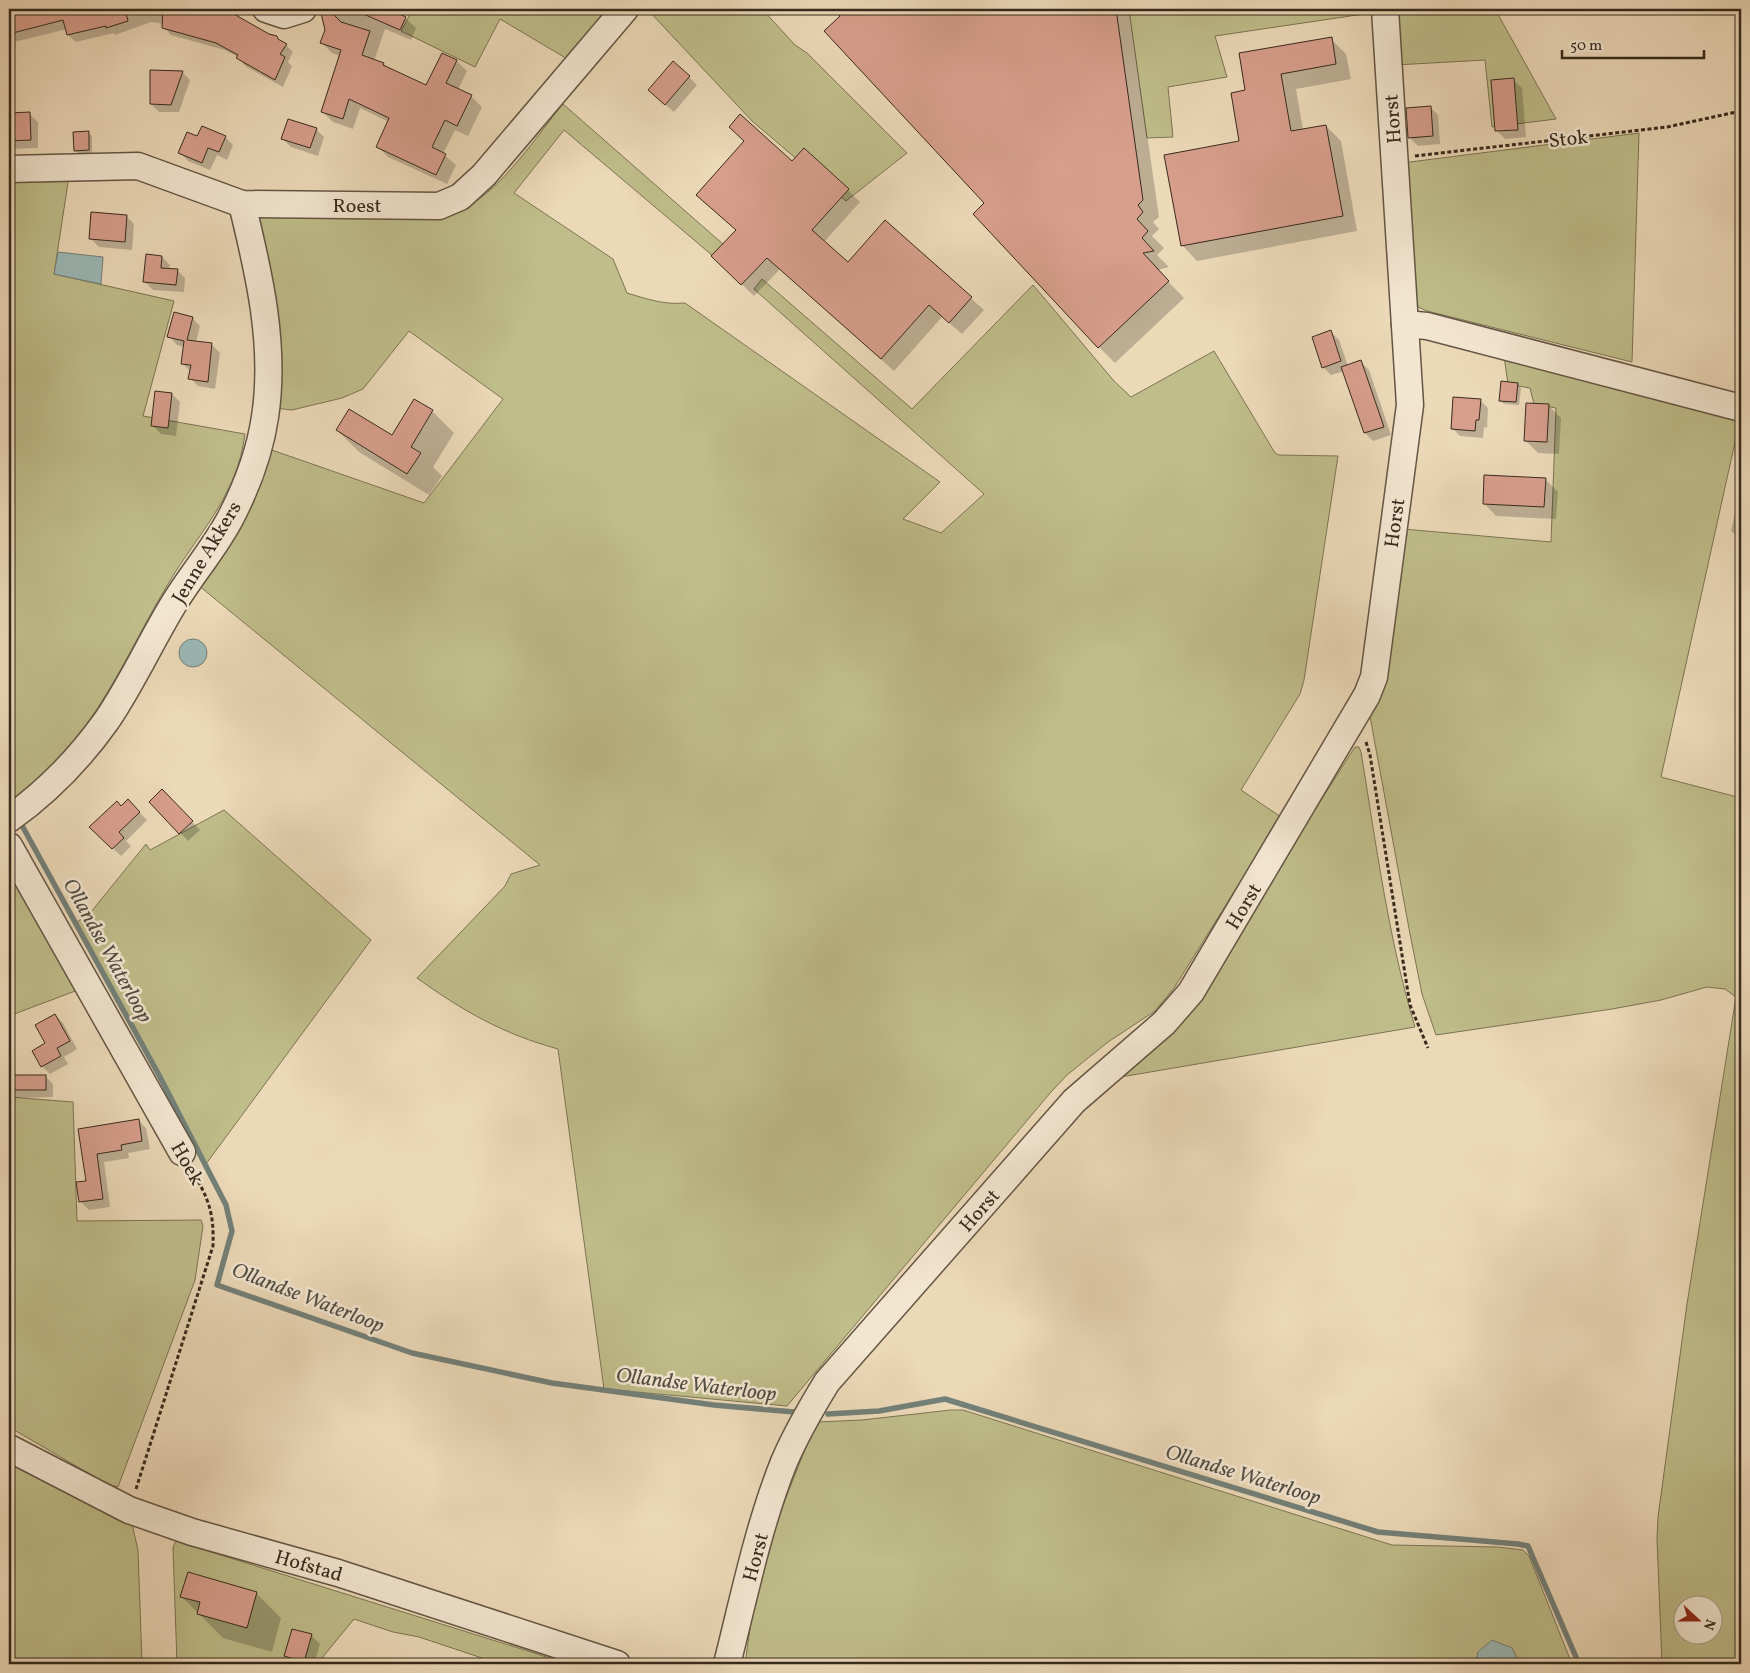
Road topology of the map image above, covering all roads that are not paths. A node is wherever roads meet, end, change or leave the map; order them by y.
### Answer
1 (266, 9) edge
2 (303, 9) edge
3 (625, 9) edge
4 (1385, 9) edge
5 (9, 168) edge
6 (242, 204) junction
7 (1405, 324) junction
8 (1741, 408) edge
9 (17, 812) edge
10 (9, 846) edge
11 (182, 1152) road end
12 (9, 1448) edge
13 (617, 1664) edge
14 (727, 1664) edge

1 - 2 street
3 - 6 street, Roest
4 - 7 street, Horst
5 - 6 street, Roest
6 - 9 street, Jenne Akkers
7 - 8 street
7 - 14 street, Horst
10 - 11 street, Hoek
12 - 13 street, Hofstad

